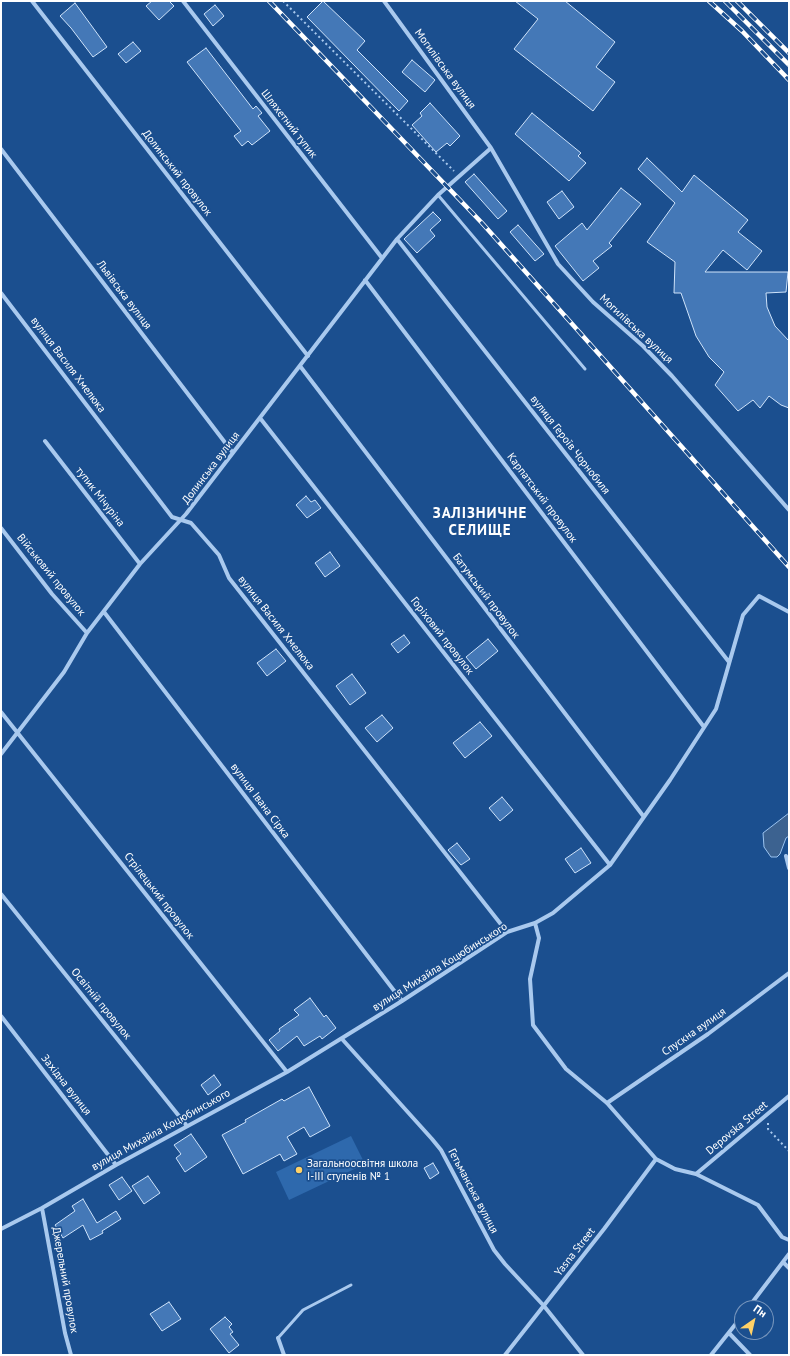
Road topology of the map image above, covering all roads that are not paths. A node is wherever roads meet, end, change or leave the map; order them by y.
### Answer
1 (32, 1) edge
2 (183, 1) edge
3 (384, 1) edge
4 (491, 148) junction
5 (1, 149) edge
6 (438, 196) junction
7 (397, 239) junction
8 (382, 258) junction
9 (365, 280) junction
10 (1, 292) edge
11 (308, 356) junction
12 (300, 366) junction
13 (585, 369) dead end
14 (260, 418) junction
15 (45, 441) dead end
16 (233, 453) junction
17 (789, 510) edge
18 (181, 520) junction
19 (1, 528) edge
20 (140, 564) junction
21 (104, 612) junction
22 (789, 612) edge
23 (87, 633) junction
24 (730, 662) junction
25 (1, 712) edge
26 (704, 727) junction
27 (17, 733) junction
28 (1, 754) edge
29 (644, 817) junction
30 (786, 856) dead end
31 (610, 865) junction
32 (789, 868) edge
33 (1, 894) edge
34 (535, 923) junction
35 (508, 932) junction
36 (789, 973) edge
37 (402, 1002) junction
38 (1, 1016) edge
39 (342, 1039) junction
40 (286, 1072) junction
41 (789, 1096) edge
42 (607, 1103) junction
43 (186, 1126) junction
44 (656, 1159) junction
45 (116, 1164) junction
46 (696, 1174) junction
47 (42, 1208) junction
48 (1, 1229) edge
49 (789, 1240) edge
50 (789, 1254) edge
51 (783, 1262) junction
52 (789, 1268) edge
53 (351, 1285) dead end
54 (754, 1300) edge
55 (544, 1306) junction
56 (734, 1326) edge
57 (729, 1333) junction
58 (278, 1338) joint
59 (71, 1355) edge
60 (284, 1355) edge
61 (505, 1355) edge
62 (583, 1355) edge
63 (711, 1355) edge
64 (750, 1355) edge

1 - 11 street, Долинський провулок
2 - 8 street, Шляхетний тупик
3 - 4 street, Могилівська вулиця
4 - 6 street, Долинська вулиця
4 - 17 street, Могилівська вулиця
5 - 16 street, Львівська вулиця
6 - 7 street, Долинська вулиця
6 - 13 lane
7 - 8 street, Долинська вулиця
7 - 24 street, вулиця Героїв Чорнобиля
8 - 9 street, Долинська вулиця
9 - 11 street, Долинська вулиця
9 - 26 street, Карпатський провулок
10 - 18 street, вулиця Василя Хмелюка
11 - 12 street, Долинська вулиця
12 - 14 street, Долинська вулиця
12 - 29 street, Батумський провулок
14 - 16 street, Долинська вулиця
14 - 31 street, Горіховий провулок
15 - 20 street, тупик Мічуріна
16 - 18 street, Долинська вулиця
18 - 20 street, Долинська вулиця
18 - 35 street, вулиця Василя Хмелюка
19 - 23 street, Військовий провулок
20 - 21 street, Долинська вулиця
21 - 23 street, Долинська вулиця
21 - 37 street, вулиця Івана Сірка
22 - 24 street, вулиця Михайла Коцюбинського
23 - 27 street, Долинська вулиця
24 - 26 street, вулиця Михайла Коцюбинського
25 - 27 street, Стрілецький провулок
26 - 29 street, вулиця Михайла Коцюбинського
27 - 28 street, Долинська вулиця
27 - 40 street, Стрілецький провулок
29 - 31 street, вулиця Михайла Коцюбинського
30 - 32 street
31 - 34 street, вулиця Михайла Коцюбинського
33 - 43 street, Освітній провулок
34 - 35 street, вулиця Михайла Коцюбинського
34 - 42 street
35 - 37 street, вулиця Михайла Коцюбинського
36 - 42 street, Спускна вулиця
37 - 39 street, вулиця Михайла Коцюбинського
38 - 45 street, Західна вулиця
39 - 40 street, вулиця Михайла Коцюбинського
39 - 55 street, Гетьманська вулиця
40 - 43 street, вулиця Михайла Коцюбинського
41 - 46 street, Depovska Street
42 - 44 street
43 - 45 street, вулиця Михайла Коцюбинського
44 - 46 street
44 - 55 street, Yasna Street
45 - 47 street, вулиця Михайла Коцюбинського
46 - 49 street
47 - 48 street, вулиця Михайла Коцюбинського
47 - 59 street, Джерельний провулок
50 - 51 street
51 - 52 street
51 - 54 street
53 - 58 lane
55 - 61 street, Yasna Street
55 - 62 street, Гетьманська вулиця
56 - 57 street
57 - 63 street
57 - 64 street
58 - 60 street

